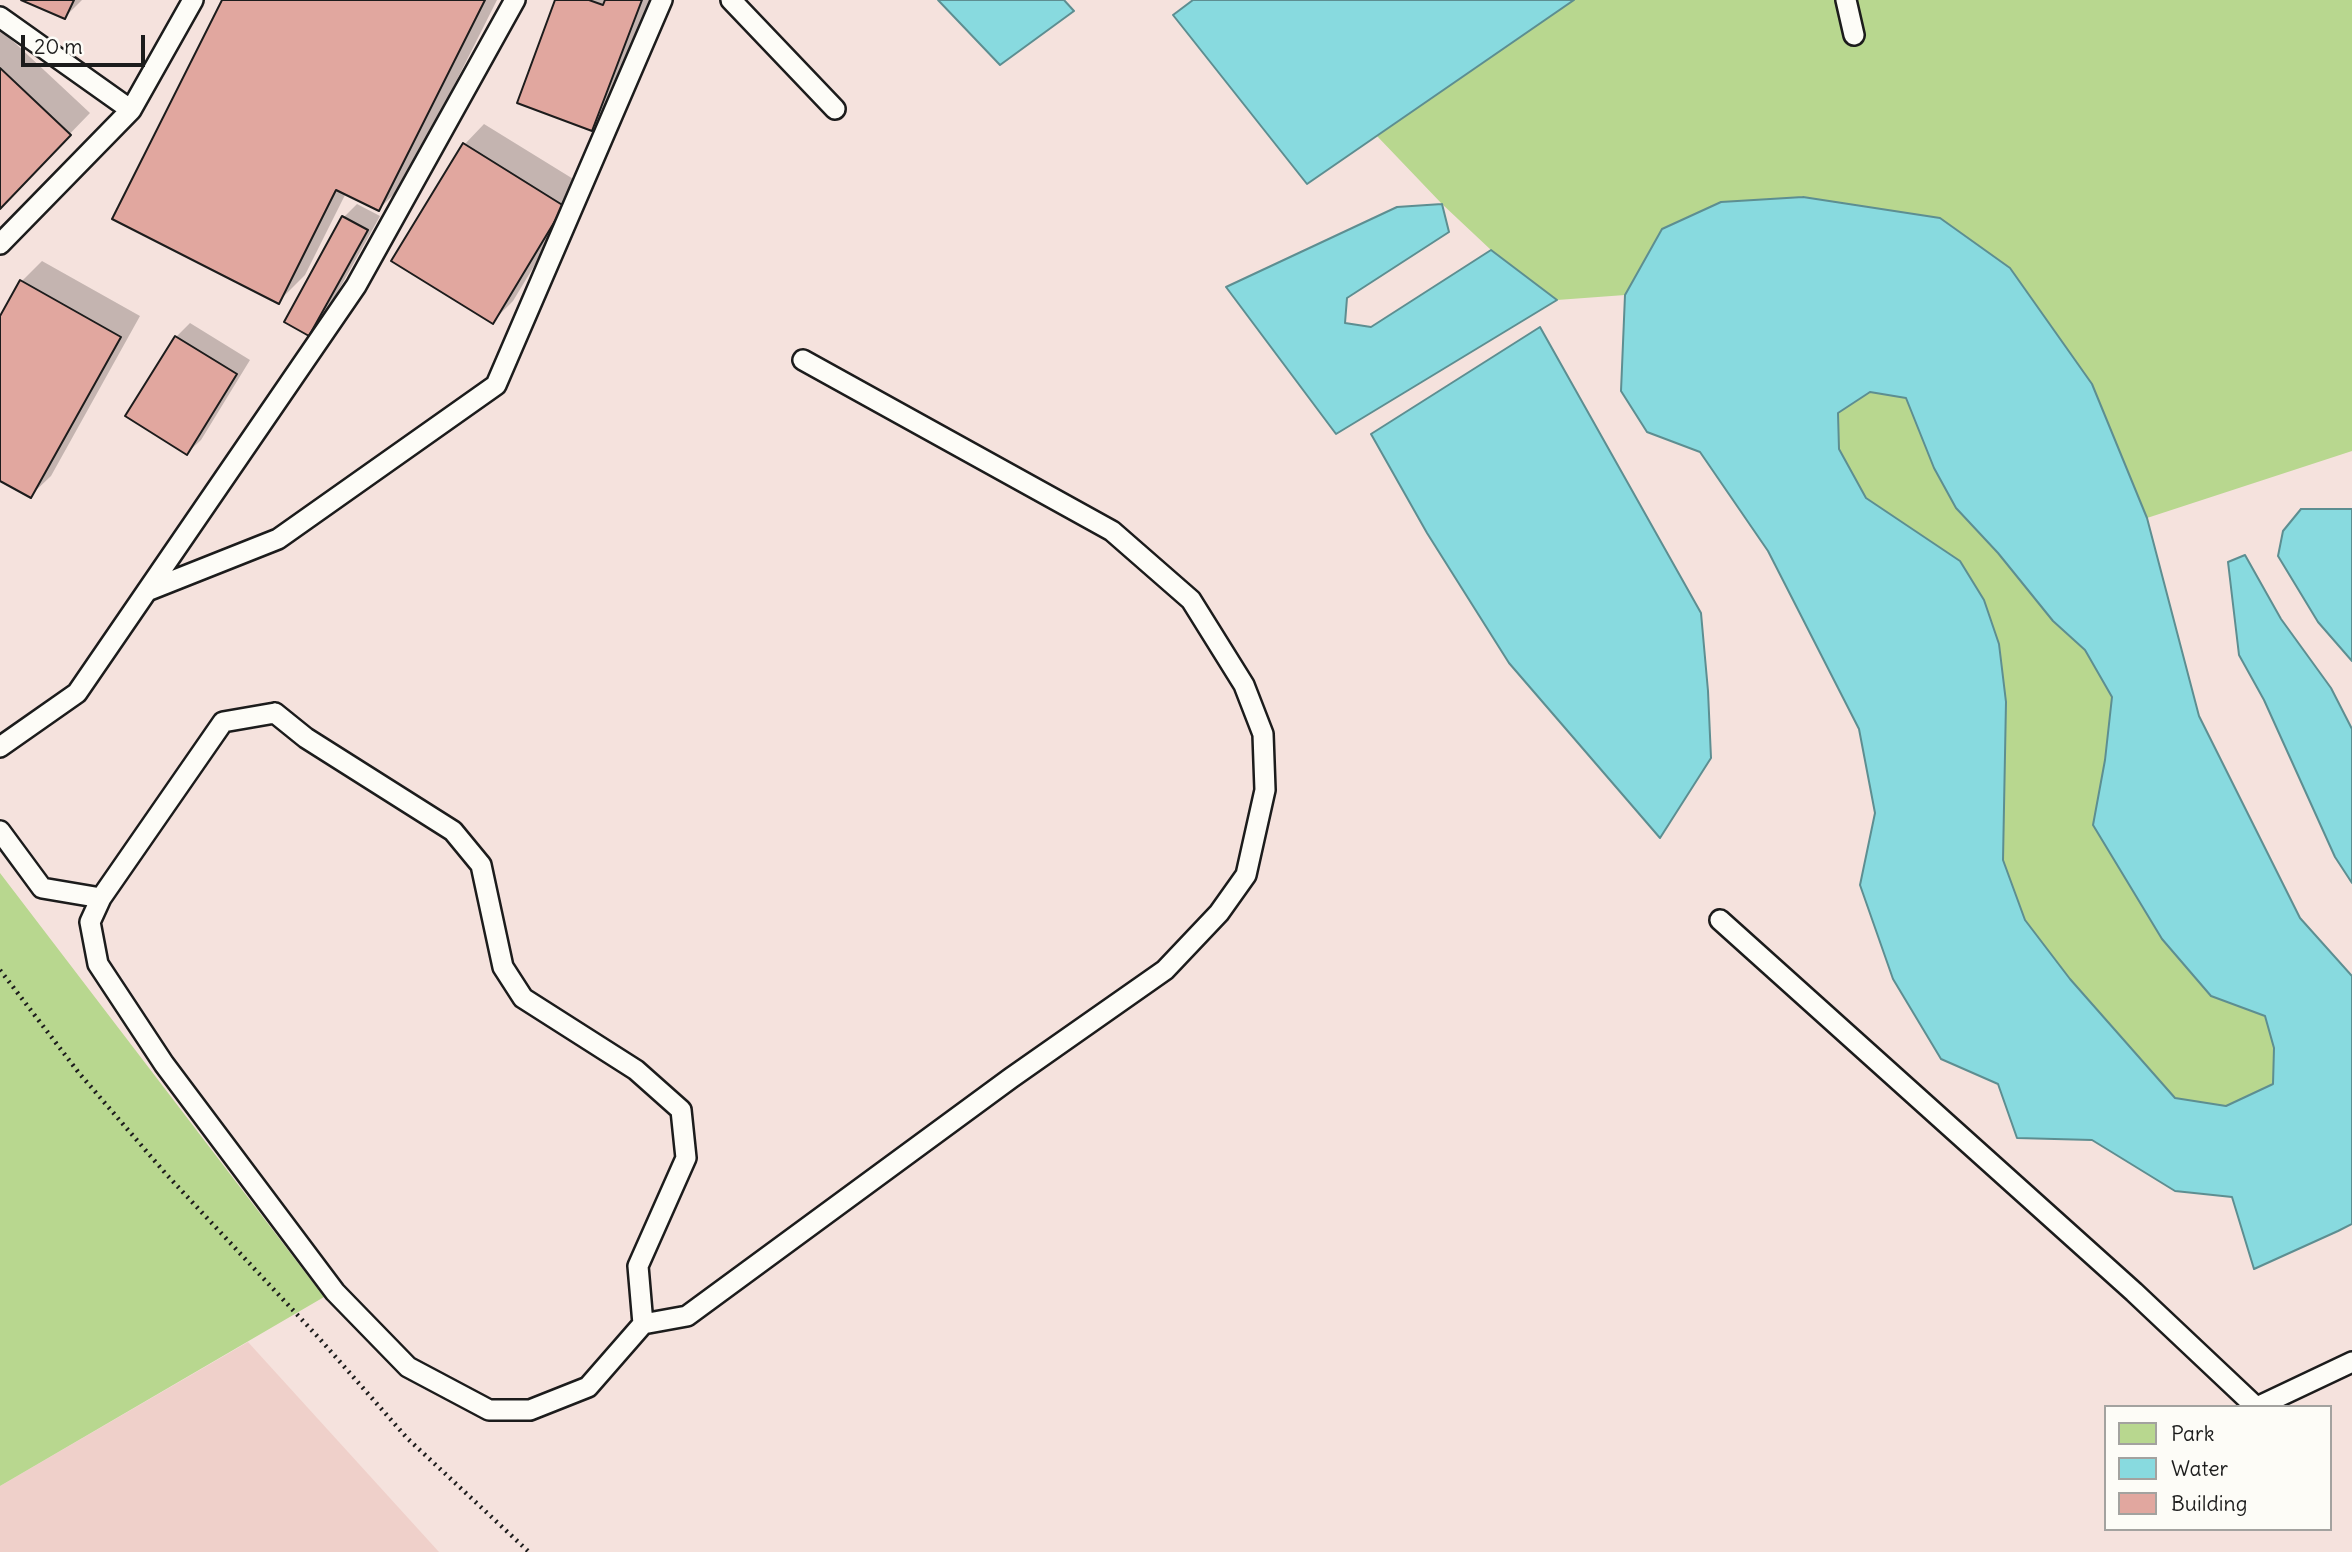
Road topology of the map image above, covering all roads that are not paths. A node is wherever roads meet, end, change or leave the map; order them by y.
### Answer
1 (193, 0) edge
2 (515, 0) edge
3 (662, 0) edge
4 (731, 0) edge
5 (1846, 0) edge
6 (0, 17) edge
7 (1854, 35) dead end
8 (835, 109) dead end
9 (131, 110) junction
10 (0, 244) edge
11 (803, 360) dead end
12 (147, 591) junction
13 (0, 747) edge
14 (0, 831) edge
15 (101, 898) junction
16 (1720, 920) dead end
17 (643, 1324) junction
18 (2352, 1362) edge
19 (2255, 1405) edge
20 (2261, 1405) edge

1 - 9 lane
2 - 12 lane
3 - 12 lane
4 - 8 lane
5 - 7 lane
6 - 9 lane
9 - 10 lane
11 - 17 lane
12 - 13 lane
14 - 15 lane
15 - 17 lane
15 - 17 lane
16 - 19 lane
18 - 20 lane

